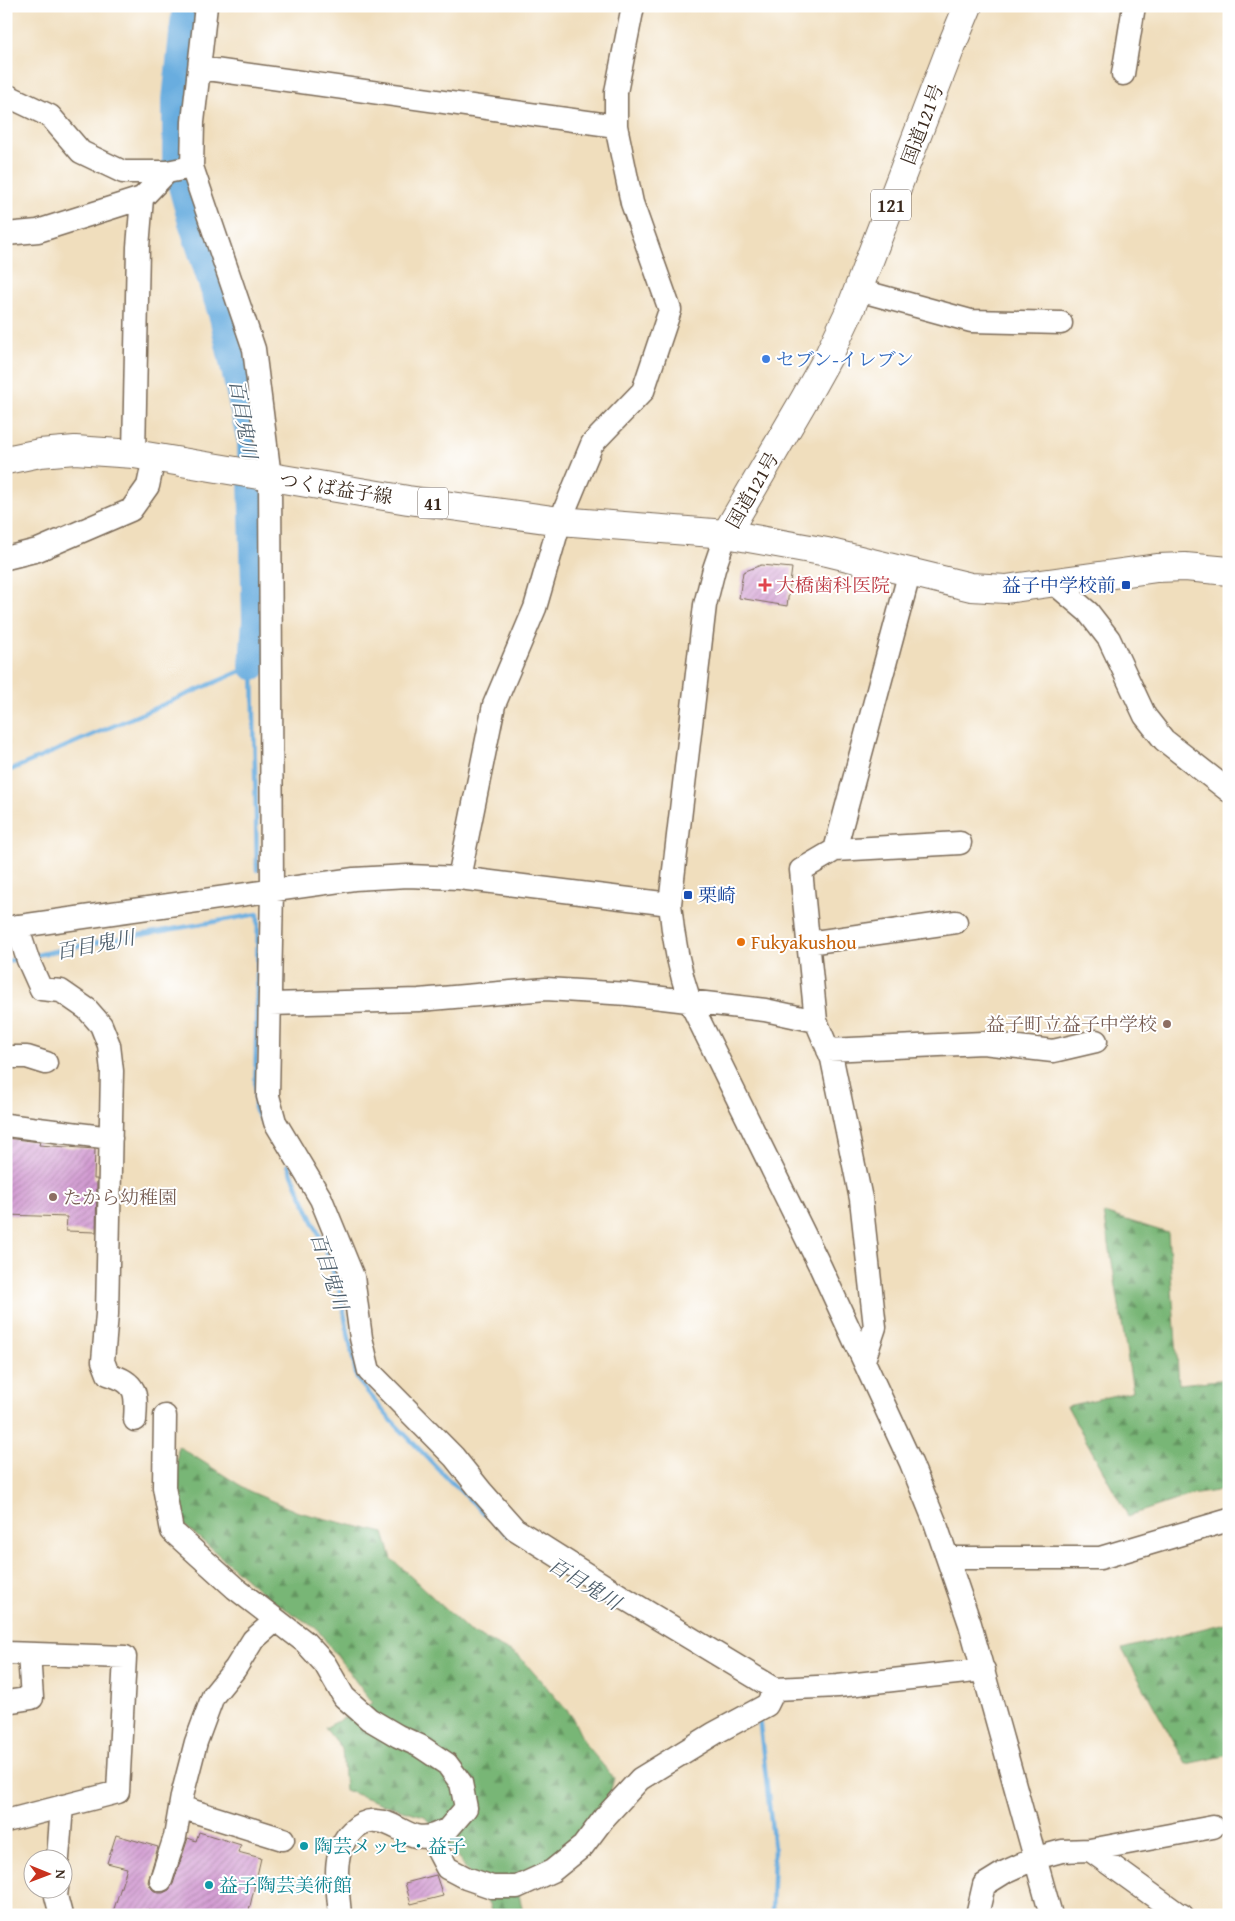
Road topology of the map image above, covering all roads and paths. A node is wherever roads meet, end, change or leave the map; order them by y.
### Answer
1 (206, 6) edge
2 (633, 6) edge
3 (968, 6) edge
4 (1134, 6) edge
5 (200, 68) junction
6 (1123, 74) dead end
7 (6, 95) edge
8 (616, 126) junction
9 (192, 167) junction
10 (167, 172) junction
11 (142, 198) junction
12 (6, 234) edge
13 (858, 290) junction
14 (1061, 323) dead end
15 (144, 456) junction
16 (6, 460) edge
17 (258, 475) junction
18 (560, 521) junction
19 (726, 534) junction
20 (6, 558) edge
21 (910, 571) junction
22 (1229, 571) edge
23 (1054, 583) junction
24 (1229, 791) edge
25 (960, 843) dead end
26 (835, 850) junction
27 (459, 878) junction
28 (272, 889) junction
29 (670, 904) junction
30 (956, 922) dead end
31 (12, 927) edge
32 (808, 943) junction
33 (690, 1002) junction
34 (270, 1004) junction
35 (816, 1022) junction
36 (1096, 1041) dead end
37 (828, 1050) junction
38 (6, 1057) edge
39 (46, 1063) dead end
40 (6, 1125) edge
41 (111, 1138) junction
42 (864, 1360) junction
43 (165, 1416) dead end
44 (135, 1420) dead end
45 (1229, 1520) edge
46 (948, 1558) junction
47 (276, 1620) junction
48 (6, 1654) edge
49 (29, 1654) junction
50 (984, 1670) junction
51 (775, 1689) junction
52 (6, 1702) edge
53 (62, 1806) junction
54 (180, 1808) junction
55 (6, 1821) edge
56 (1213, 1827) dead end
57 (434, 1834) junction
58 (283, 1839) dead end
59 (59, 1848) edge
60 (1090, 1850) junction
61 (1036, 1858) junction
62 (162, 1880) dead end
63 (57, 1898) edge
64 (61, 1915) edge
65 (340, 1915) edge
66 (977, 1915) edge
67 (1051, 1915) edge
68 (1182, 1915) edge

1 - 5 street
2 - 8 street
3 - 13 main road, 国道121号 / 121
4 - 6 street
5 - 8 street
5 - 9 street
7 - 10 street
8 - 18 street
9 - 10 street
9 - 17 street
10 - 11 street
11 - 12 street
11 - 15 street
13 - 14 street
13 - 19 main road, 国道121号 / 121
15 - 16 main road, つくば益子線 / 41
15 - 17 main road, つくば益子線 / 41
15 - 20 street
17 - 18 main road, つくば益子線 / 41
17 - 28 street
18 - 19 main road, つくば益子線 / 41
18 - 27 street
19 - 21 main road, 国道121号
19 - 29 street
21 - 23 main road, 国道121号
21 - 26 street
22 - 23 main road, 国道121号
23 - 24 street
25 - 26 street
26 - 32 street
27 - 28 street
27 - 29 street
28 - 31 street
28 - 34 street
29 - 33 street
30 - 32 street
31 - 41 street
32 - 35 street
33 - 34 street
33 - 35 street
33 - 42 street
34 - 51 street
35 - 37 street
36 - 37 street
37 - 42 street
38 - 39 street
40 - 41 street
41 - 44 street
42 - 46 street
43 - 47 street
45 - 46 street
46 - 50 street
47 - 54 street
47 - 57 street
48 - 49 street
49 - 52 street
49 - 53 street
50 - 51 street
50 - 61 street
51 - 57 street
53 - 55 street
53 - 59 street
54 - 58 street
54 - 62 street
56 - 60 street
57 - 65 street
60 - 61 street
60 - 68 street
61 - 66 street
61 - 67 street
63 - 64 street

